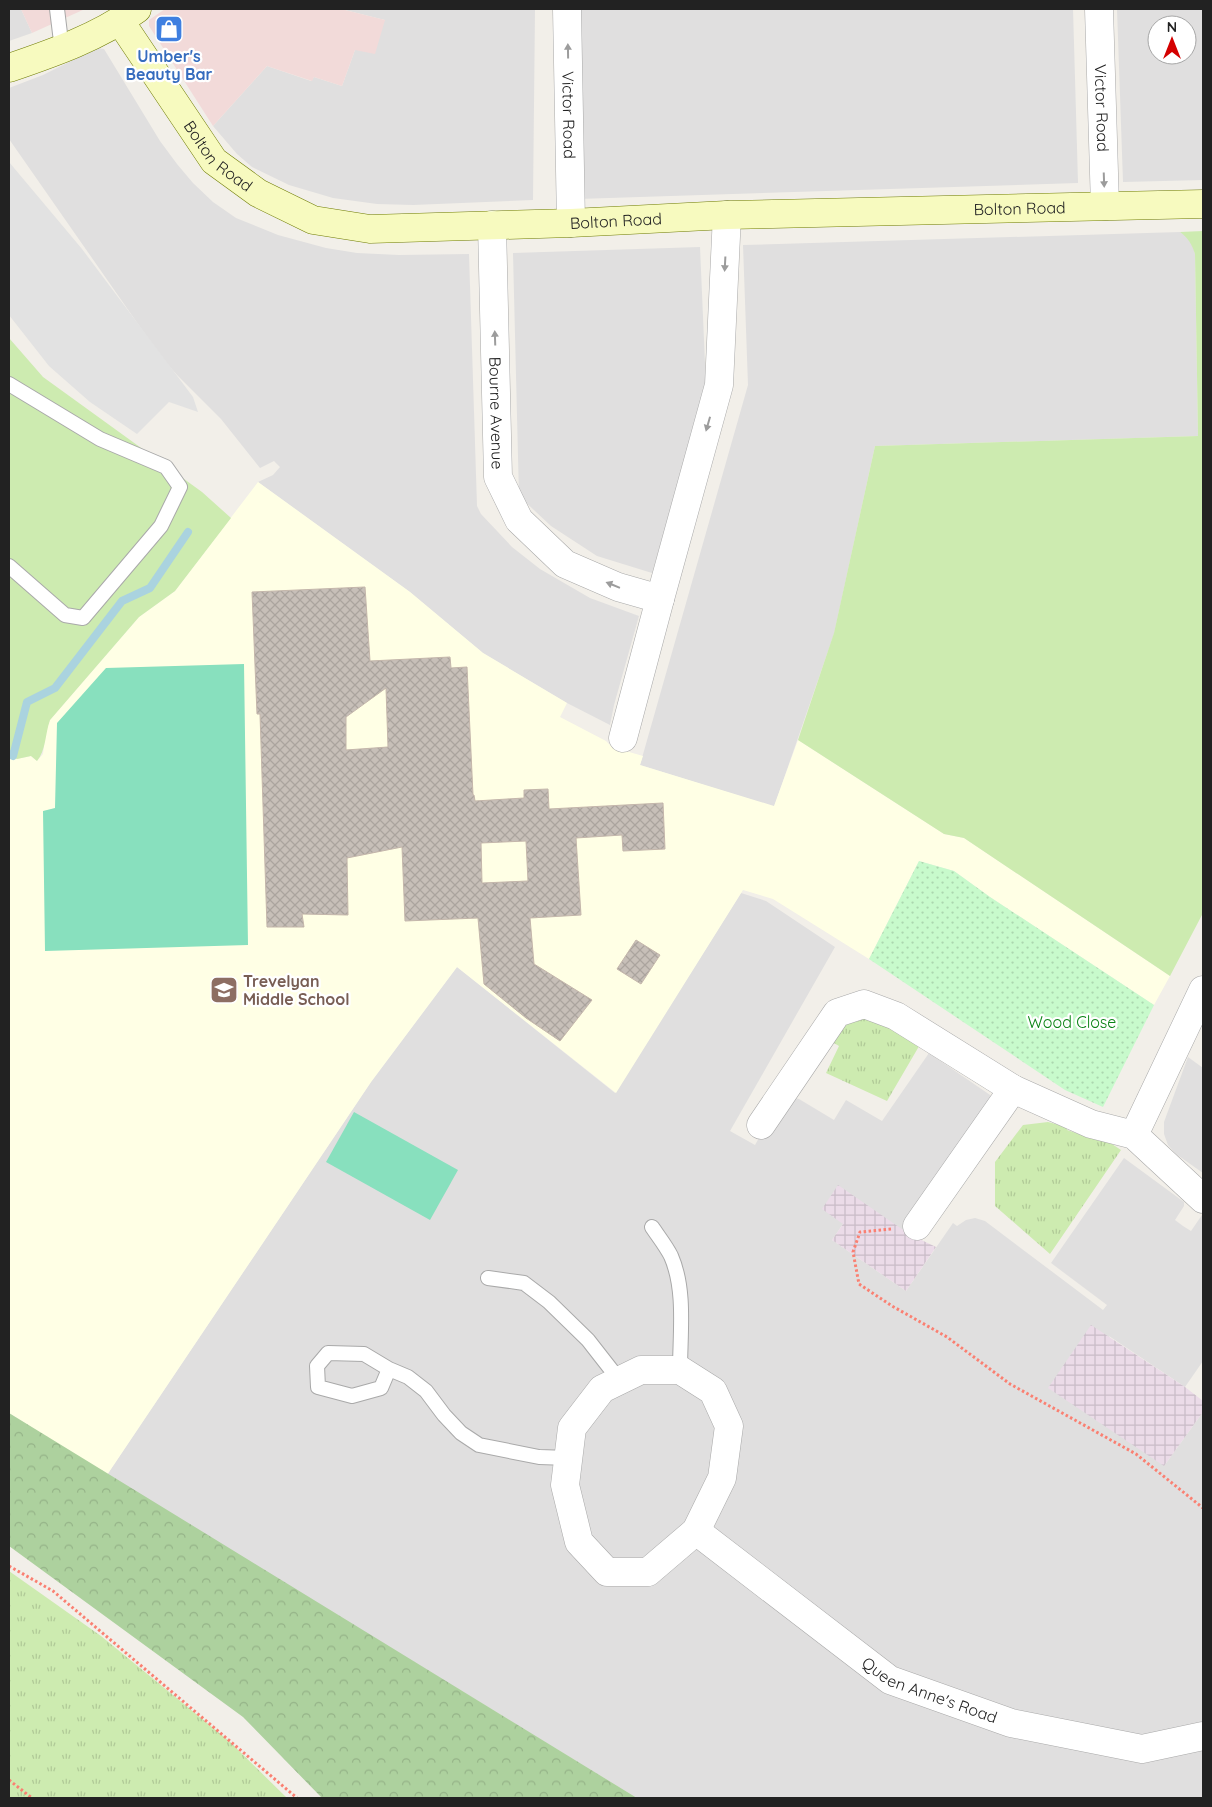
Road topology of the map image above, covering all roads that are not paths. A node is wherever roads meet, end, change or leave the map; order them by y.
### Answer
1 (57, 9) edge
2 (567, 9) edge
3 (1099, 9) edge
4 (124, 13) edge
5 (62, 50) junction
6 (9, 68) edge
7 (1203, 204) edge
8 (1105, 206) junction
9 (727, 215) junction
10 (571, 223) junction
11 (492, 225) junction
12 (9, 384) edge
13 (9, 566) edge
14 (660, 599) junction
15 (623, 738) dead end
16 (1203, 990) edge
17 (1013, 1089) junction
18 (761, 1125) dead end
19 (1134, 1135) junction
20 (1203, 1199) edge
21 (917, 1226) road end
22 (652, 1227) dead end
23 (488, 1278) dead end
24 (389, 1369) junction
25 (680, 1370) junction
26 (620, 1381) junction
27 (569, 1458) junction
28 (696, 1531) junction
29 (1203, 1736) edge

1 - 5 lane
10 -> 2 street, Victor Road
3 -> 8 street, Victor Road
4 - 5 street
4 - 11 street, Bolton Road
5 - 6 street
7 - 8 street, Bolton Road
8 - 9 street, Bolton Road
9 - 10 street, Bolton Road
9 -> 14 street
10 - 11 street, Bolton Road
14 -> 11 street, Bourne Avenue
12 - 13 lane
14 - 15 street
16 - 19 street
17 - 18 street
17 - 19 street
17 - 21 street
19 - 20 street
22 - 25 lane
23 - 26 lane
24 - 24 lane
24 - 27 lane
25 - 26 street
25 - 28 street
26 - 27 street
27 - 28 street
28 - 29 street, Queen Anne's Road

